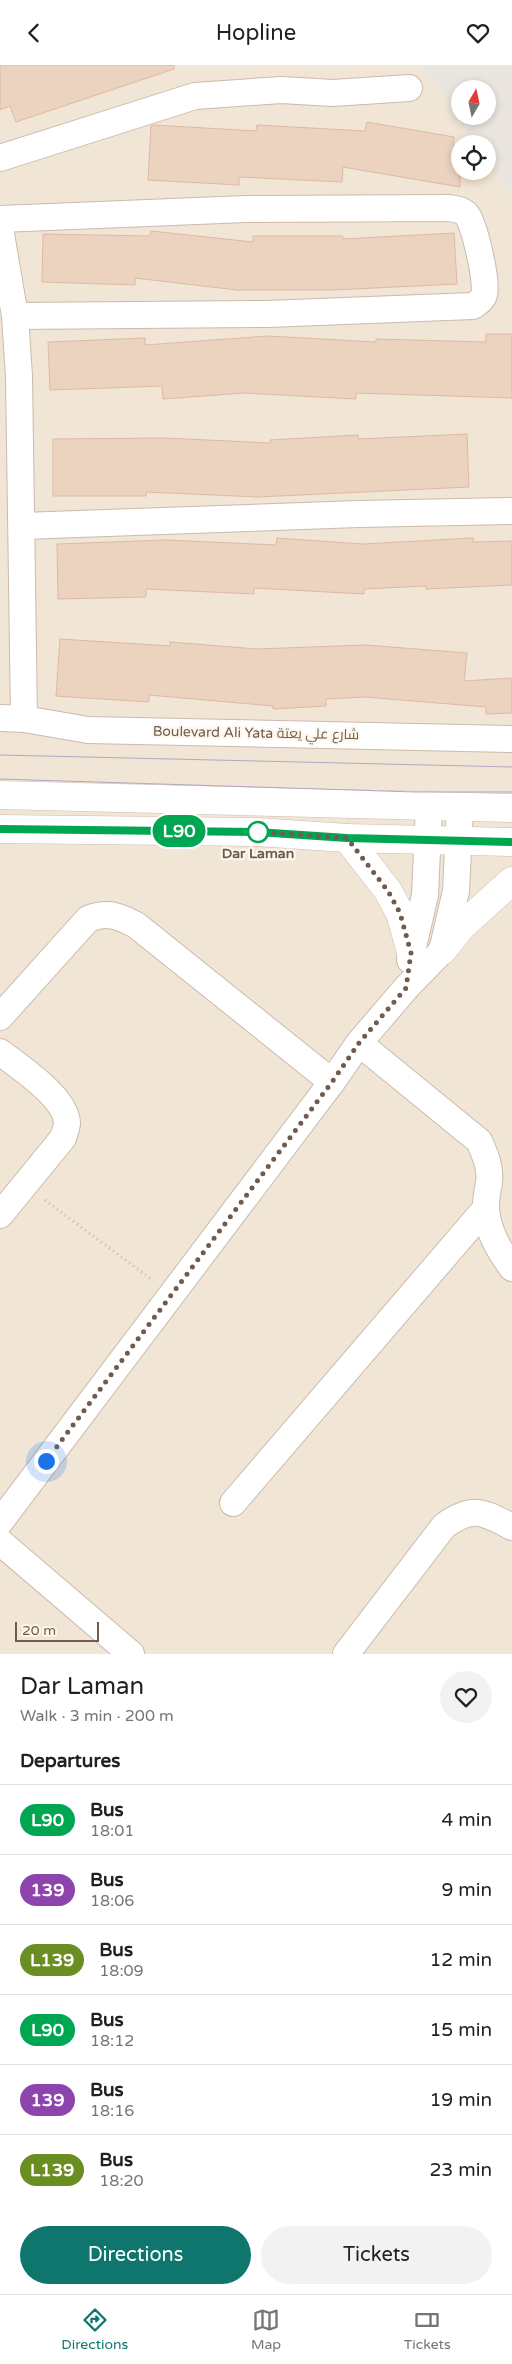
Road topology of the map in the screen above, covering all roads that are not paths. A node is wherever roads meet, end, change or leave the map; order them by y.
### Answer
1 (409, 87) dead end
2 (0, 158) edge
3 (0, 219) edge
4 (0, 228) edge
5 (15, 316) junction
6 (10, 440) edge
7 (512, 511) edge
8 (22, 526) junction
9 (12, 719) edge
10 (512, 739) edge
11 (0, 795) edge
12 (429, 806) junction
13 (460, 808) junction
14 (512, 808) edge
15 (0, 829) edge
16 (347, 838) junction
17 (427, 841) junction
18 (460, 841) junction
19 (512, 842) edge
20 (512, 881) edge
21 (442, 951) junction
22 (411, 953) junction
23 (406, 988) junction
24 (0, 1017) edge
25 (359, 1043) junction
26 (0, 1052) edge
27 (332, 1082) junction
28 (486, 1208) junction
29 (0, 1215) edge
30 (512, 1268) edge
31 (232, 1503) dead end
32 (0, 1522) edge
33 (512, 1527) edge
34 (0, 1542) edge
35 (130, 1654) edge
36 (346, 1654) edge

1 - 2 street
3 - 5 street
4 - 5 street
5 - 6 street
6 - 8 street
7 - 8 street
8 - 9 street
9 - 10 street, Boulevard Ali Yata شارع علي يعتة
11 - 12 main road
12 - 13 main road
12 - 17 street
13 - 14 main road
13 - 18 street
15 - 16 main road
16 - 17 main road
16 - 22 main road
17 - 18 main road
17 - 22 street
18 - 19 main road
18 - 21 street
20 - 21 main road
21 - 23 street
22 - 23 street
23 - 25 street
24 - 27 street
25 - 27 street
25 - 28 street
26 - 29 street
27 - 32 street
28 - 30 street
28 - 31 street
33 - 36 street
34 - 35 street

